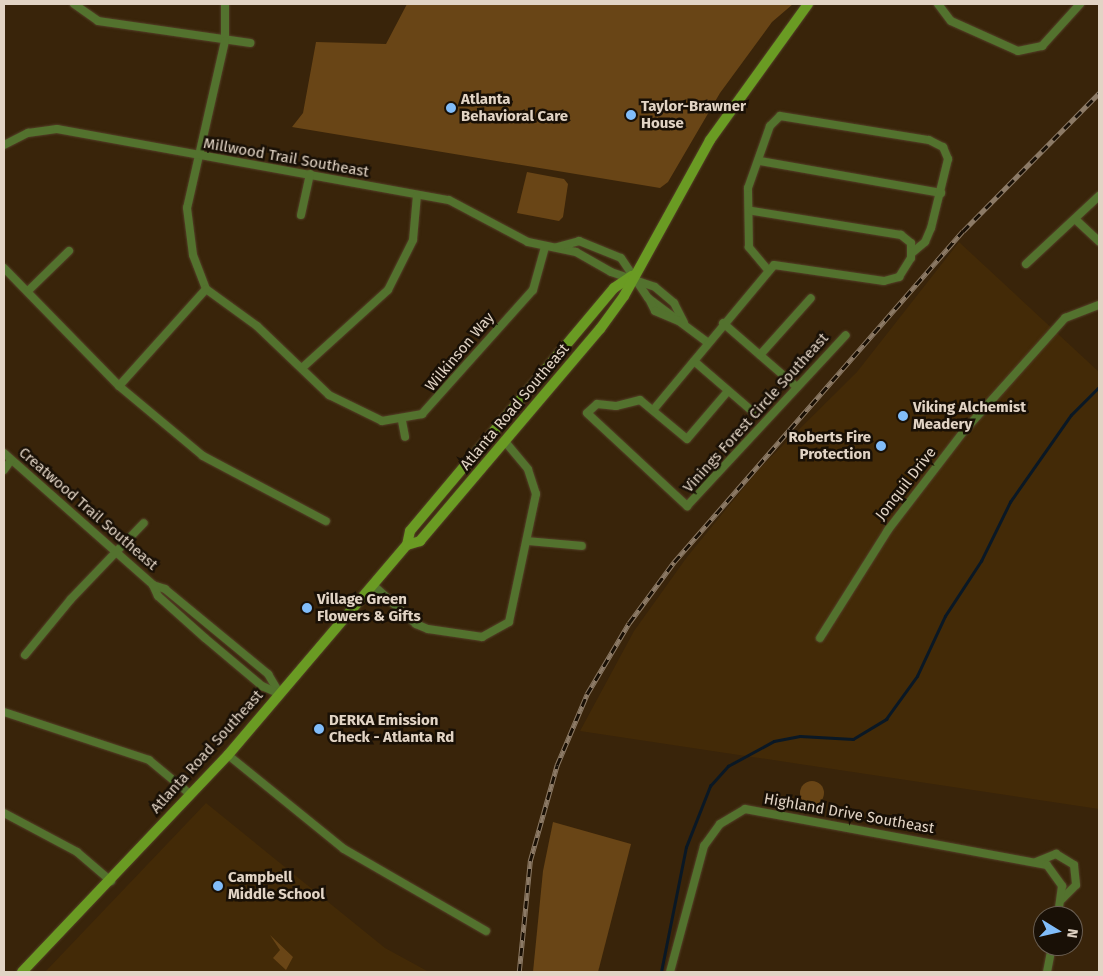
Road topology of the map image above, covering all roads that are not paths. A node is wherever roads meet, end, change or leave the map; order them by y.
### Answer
1 (74, 4) edge
2 (225, 4) edge
3 (808, 4) edge
4 (938, 4) edge
5 (1080, 4) edge
6 (225, 41) junction
7 (250, 43) dead end
8 (4, 145) edge
9 (198, 156) junction
10 (760, 161) junction
11 (310, 174) junction
12 (941, 193) junction
13 (418, 195) junction
14 (1099, 196) edge
15 (752, 212) junction
16 (301, 215) dead end
17 (1075, 219) junction
18 (1099, 241) edge
19 (545, 247) junction
20 (557, 247) junction
21 (69, 251) dead end
22 (912, 253) junction
23 (1026, 264) dead end
24 (4, 268) edge
25 (768, 270) junction
26 (632, 276) junction
27 (29, 290) junction
28 (206, 290) junction
29 (811, 298) dead end
30 (1099, 305) edge
31 (684, 323) junction
32 (724, 323) junction
33 (846, 335) dead end
34 (707, 342) junction
35 (760, 355) junction
36 (694, 362) junction
37 (302, 368) junction
38 (119, 386) junction
39 (797, 387) junction
40 (728, 391) junction
41 (654, 409) junction
42 (752, 411) dead end
43 (402, 421) junction
44 (405, 437) dead end
45 (504, 442) junction
46 (4, 453) edge
47 (10, 460) junction
48 (4, 470) edge
49 (326, 521) dead end
50 (144, 522) dead end
51 (527, 541) junction
52 (407, 545) junction
53 (582, 546) dead end
54 (115, 552) junction
55 (153, 585) junction
56 (373, 586) junction
57 (820, 638) dead end
58 (25, 656) dead end
59 (280, 694) junction
60 (4, 712) edge
61 (228, 755) junction
62 (190, 794) junction
63 (4, 813) edge
64 (1036, 862) junction
65 (111, 881) junction
66 (1062, 899) junction
67 (1060, 906) edge
68 (486, 931) dead end
69 (1050, 956) edge
70 (22, 972) edge
71 (670, 972) edge
72 (1047, 972) edge

1 - 6 street
2 - 6 street
3 - 26 main road, Atlanta Road Southeast
4 - 5 street
6 - 7 street
6 - 9 street
8 - 9 street, Millwood Trail Southeast
9 - 11 street, Millwood Trail Southeast
9 - 28 street
10 - 12 street
10 - 12 street
10 - 15 street
11 - 13 street, Millwood Trail Southeast
11 - 16 street
12 - 22 street
13 - 19 street, Millwood Trail Southeast
13 - 37 street
14 - 17 street
15 - 22 street
15 - 25 street
17 - 18 street
17 - 23 street
19 - 20 street, Millwood Trail Southeast
19 - 43 street, Wilkinson Way
20 - 26 street, Millwood Trail Southeast
20 - 26 street, Millwood Trail Southeast
21 - 27 street
22 - 25 street
24 - 27 street
25 - 32 street
26 - 31 street
26 - 31 street
26 - 45 main road, Atlanta Road Southeast
26 - 52 main road, Atlanta Road Southeast
27 - 38 street
28 - 37 street, Wilkinson Way
28 - 38 street
29 - 35 street
30 - 57 street, Jonquil Drive
31 - 34 street
32 - 34 street
32 - 35 street
33 - 39 street, Vinings Forest Circle Southeast
34 - 36 street
35 - 39 street
36 - 40 street, Vinings Forest Circle Southeast
36 - 41 street
37 - 43 street, Wilkinson Way
38 - 49 street
39 - 41 street, Vinings Forest Circle Southeast
40 - 41 street, Vinings Forest Circle Southeast
40 - 42 street, Vinings Forest Circle Southeast
43 - 44 street
45 - 51 street
45 - 52 main road, Atlanta Road Southeast
46 - 47 street, Creatwood Trail Southeast
47 - 48 street
47 - 54 street, Creatwood Trail Southeast
50 - 54 street
51 - 53 street
51 - 56 street
52 - 56 main road, Atlanta Road Southeast
54 - 55 street, Creatwood Trail Southeast
54 - 58 street
55 - 59 street, Creatwood Trail Southeast
55 - 59 street, Creatwood Trail Southeast
56 - 59 main road, Atlanta Road Southeast
59 - 61 main road, Atlanta Road Southeast
60 - 62 street
61 - 62 main road, Atlanta Road Southeast
61 - 68 street
62 - 65 main road, Atlanta Road Southeast
63 - 65 street
64 - 66 street, Highland Drive Southeast
64 - 66 street
64 - 71 street, Highland Drive Southeast
65 - 70 main road, Atlanta Road Southeast
66 - 67 street, Highland Drive Southeast
69 - 72 street

